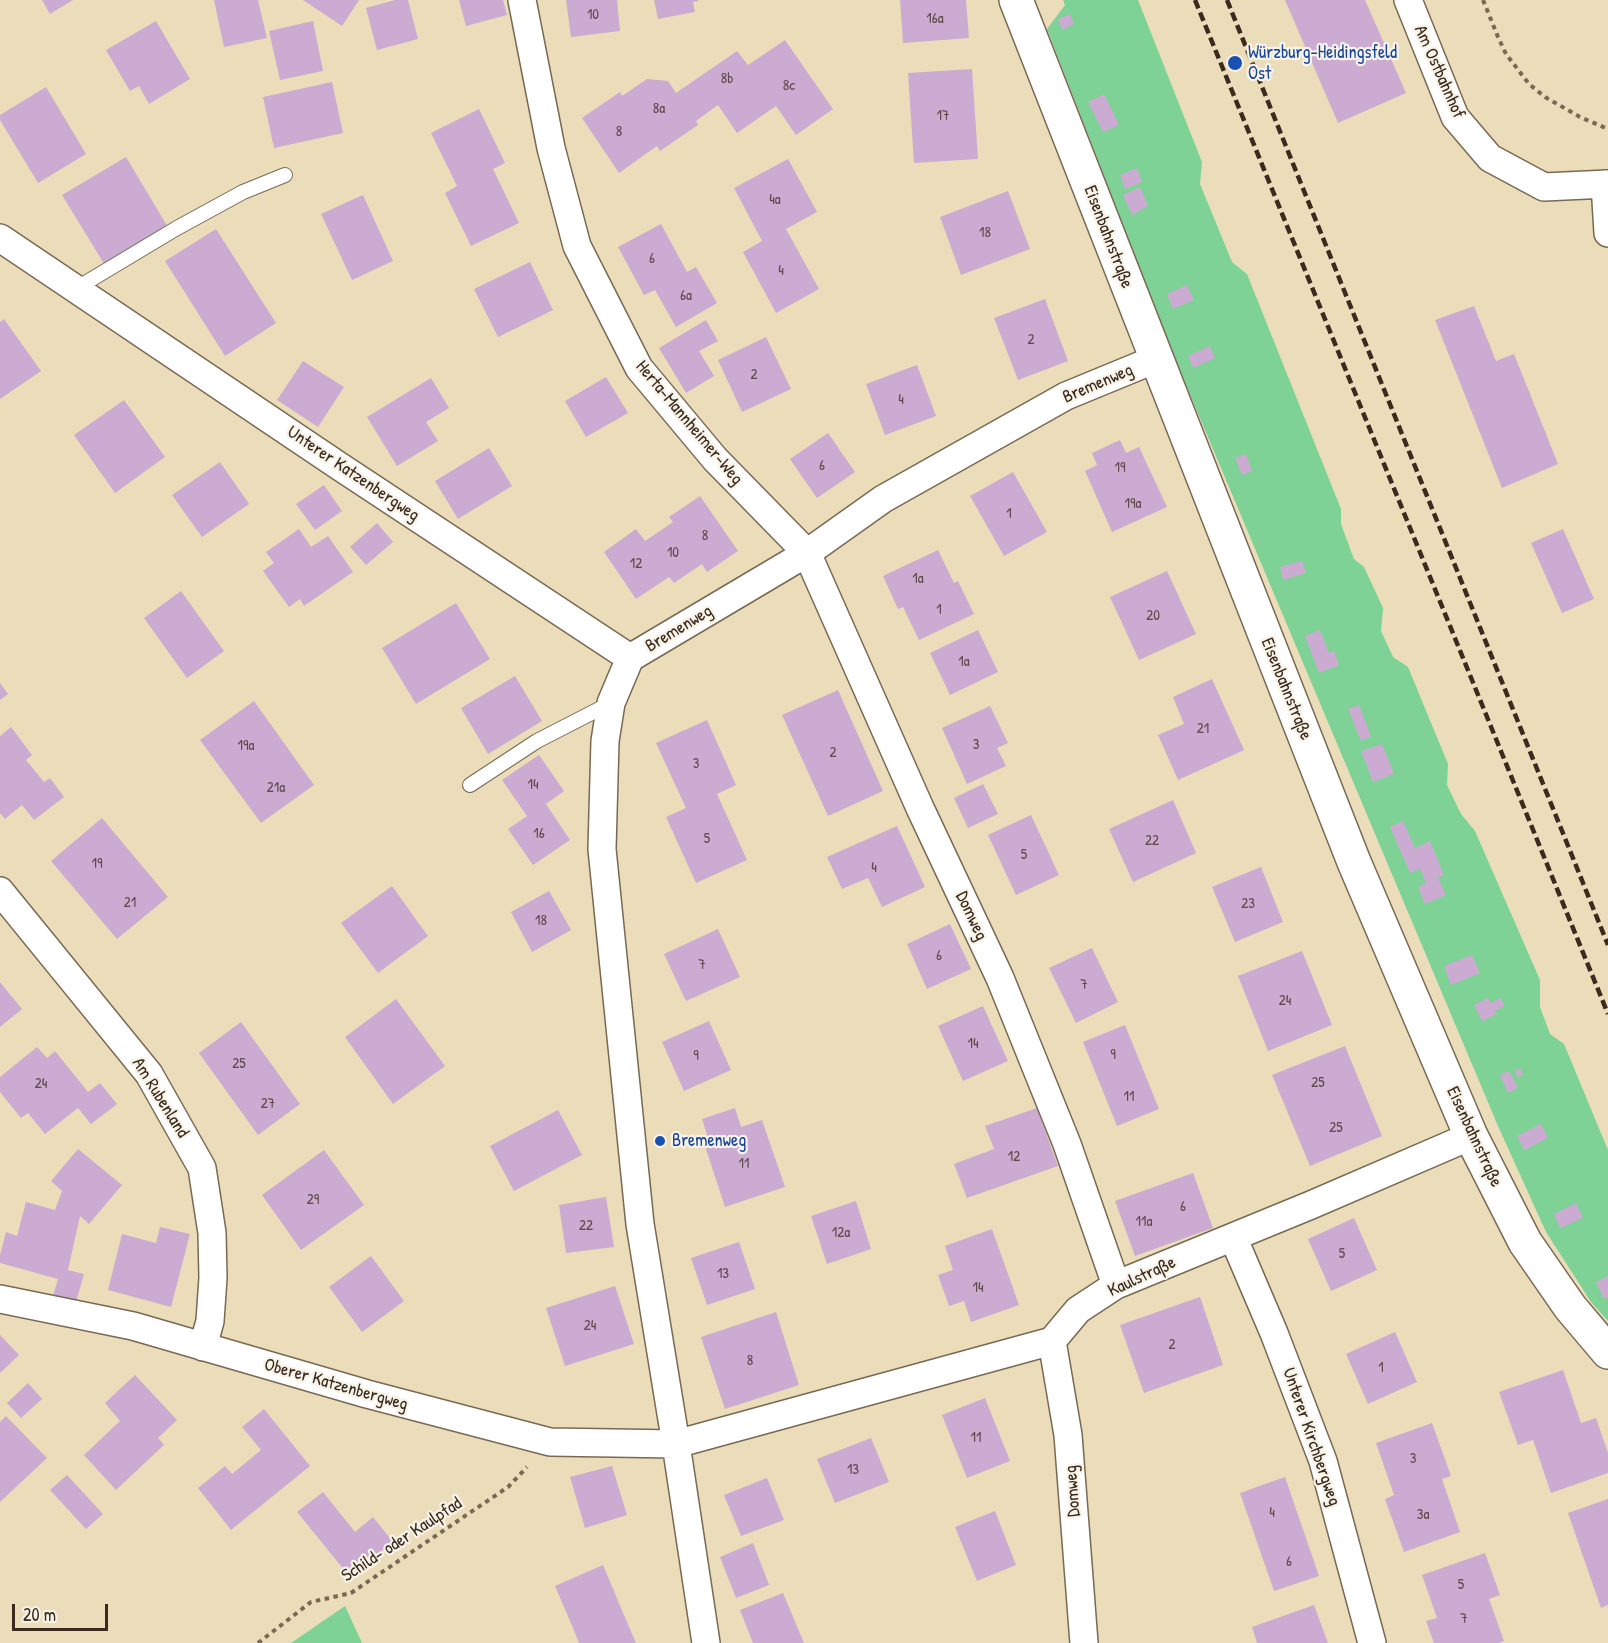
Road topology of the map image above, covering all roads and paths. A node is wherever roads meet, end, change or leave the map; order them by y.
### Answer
1 (522, 0) edge
2 (1016, 0) edge
3 (1408, 0) edge
4 (1483, 0) edge
5 (1608, 129) edge
6 (285, 175) dead end
7 (1606, 184) edge
8 (1608, 232) edge
9 (0, 238) edge
10 (77, 288) junction
11 (1156, 359) junction
12 (807, 553) junction
13 (630, 658) junction
14 (611, 703) junction
15 (470, 785) dead end
16 (0, 891) edge
17 (1471, 1136) junction
18 (1233, 1237) junction
19 (1116, 1285) junction
20 (0, 1299) edge
21 (1052, 1341) junction
22 (203, 1347) junction
23 (1608, 1352) edge
24 (550, 1442) junction
25 (676, 1444) junction
26 (258, 1643) edge
27 (706, 1643) edge
28 (1084, 1643) edge
29 (1372, 1643) edge

1 - 12 street, Herta-Mannheimer-Weg
2 - 11 street, Eisenbahnstraße
3 - 7 street, Am Ostbahnhof
4 - 5 path
6 - 10 lane
7 - 8 street
9 - 10 street, Unterer Katzenbergweg
10 - 13 street, Unterer Katzenbergweg
11 - 12 street, Bremenweg
11 - 17 street, Eisenbahnstraße
12 - 13 street, Bremenweg
12 - 19 street, Domweg
13 - 14 street, Bremenweg
14 - 15 lane
14 - 25 street, Bremenweg
16 - 22 street, Am Rubenland
17 - 18 street, Kaulstraße
17 - 23 street, Eisenbahnstraße
18 - 19 street, Kaulstraße
18 - 29 street, Unterer Kirchbergweg
19 - 21 street, Kaulstraße
20 - 22 street, Oberer Katzenbergweg
21 - 25 street
21 - 28 street, Domweg
22 - 24 street, Oberer Katzenbergweg
24 - 25 street, Oberer Katzenbergweg
24 - 26 path, Schild- oder Kaulpfad
25 - 27 street, Bremenweg

